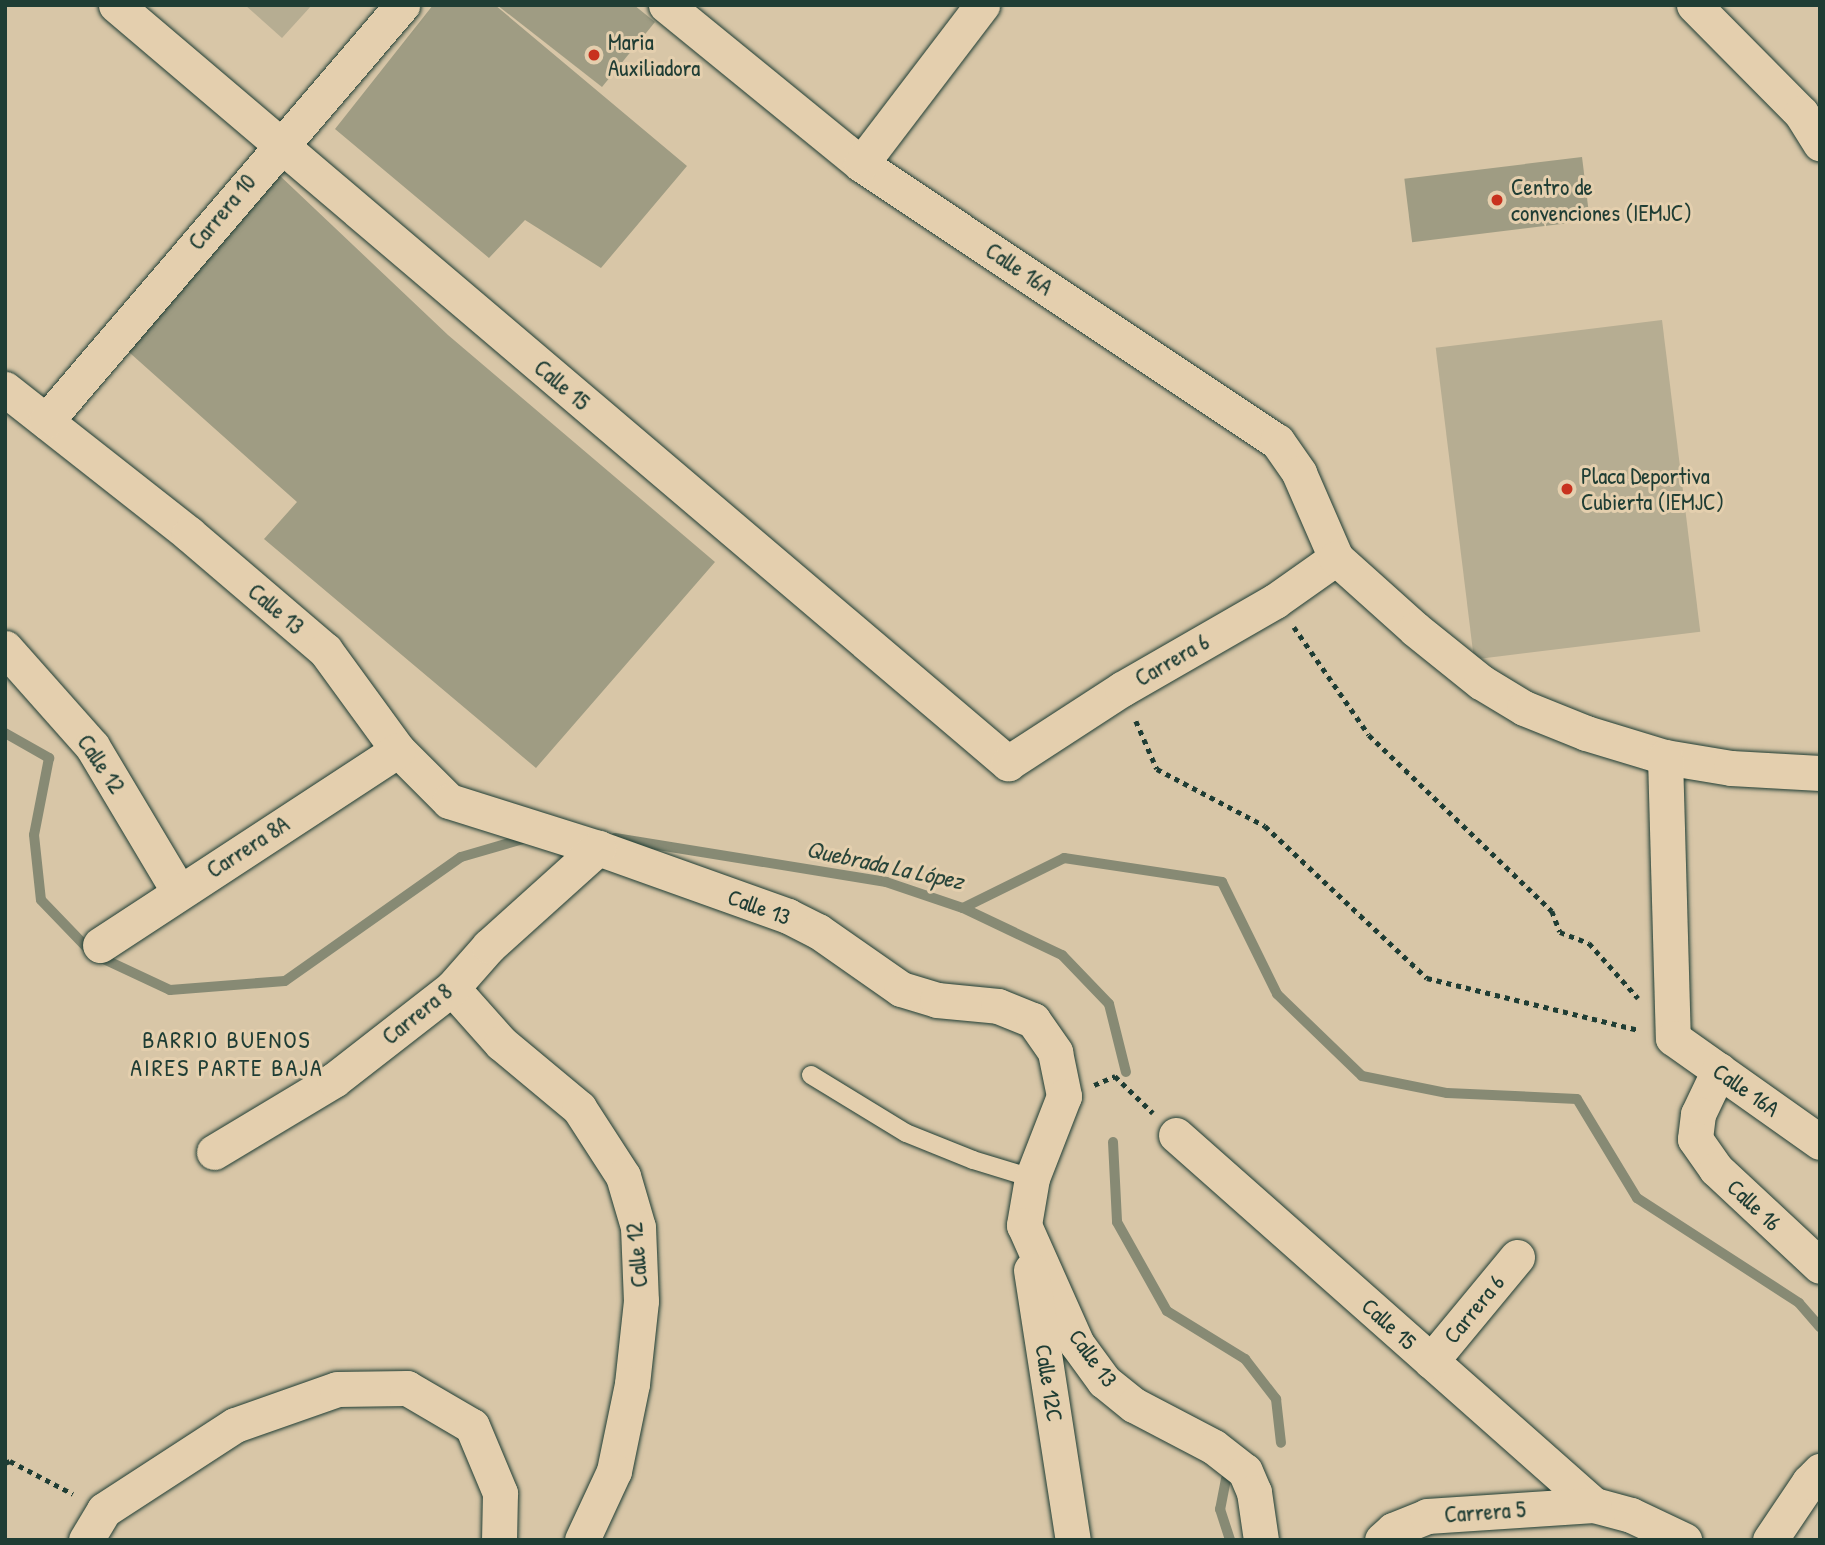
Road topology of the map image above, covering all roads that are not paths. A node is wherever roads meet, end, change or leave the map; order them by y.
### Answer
1 (116, 5) edge
2 (402, 5) edge
3 (666, 5) edge
4 (982, 5) edge
5 (1694, 5) edge
6 (1820, 143) edge
7 (279, 145) junction
8 (861, 164) junction
9 (5, 389) edge
10 (46, 421) junction
11 (1336, 558) junction
12 (5, 648) edge
13 (398, 750) junction
14 (1665, 757) junction
15 (1008, 763) joint
16 (1820, 773) edge
17 (598, 848) junction
18 (179, 892) junction
19 (100, 945) dead end
20 (452, 988) junction
21 (1718, 1070) junction
22 (811, 1075) dead end
23 (1176, 1135) road end
24 (1820, 1142) edge
25 (214, 1152) dead end
26 (1032, 1178) junction
27 (1024, 1225) junction
28 (1517, 1257) dead end
29 (1820, 1266) edge
30 (1431, 1362) junction
31 (1820, 1471) edge
32 (1594, 1506) junction
33 (86, 1540) edge
34 (499, 1540) edge
35 (582, 1540) edge
36 (1073, 1540) edge
37 (1261, 1540) edge
38 (1382, 1540) edge
39 (1684, 1540) edge
40 (1770, 1540) edge

1 - 7 street, Calle 15
2 - 7 street, Carrera 10
3 - 8 street, Calle 16A
4 - 8 street
5 - 6 street
7 - 10 street, Carrera 10
7 - 15 street, Calle 15
8 - 11 street, Calle 16A
9 - 10 street, Calle 13
10 - 13 street, Calle 13
11 - 14 street
11 - 15 street, Carrera 6
12 - 18 street, Calle 12
13 - 17 street, Calle 13
13 - 18 street, Carrera 8A
14 - 16 street
14 - 21 street, Calle 16A
17 - 20 street, Carrera 8
17 - 26 street, Calle 13
18 - 19 street, Carrera 8A
20 - 25 street, Carrera 8
20 - 35 street, Calle 12
21 - 24 street, Calle 16A
21 - 29 street, Calle 16
22 - 26 lane
23 - 30 street, Calle 15
26 - 27 street, Calle 13
27 - 36 street, Calle 12C
27 - 37 street, Calle 13
28 - 30 street, Carrera 6
30 - 32 street, Calle 15
31 - 40 street
32 - 38 street, Carrera 5
32 - 39 street, Calle 15
33 - 34 street

